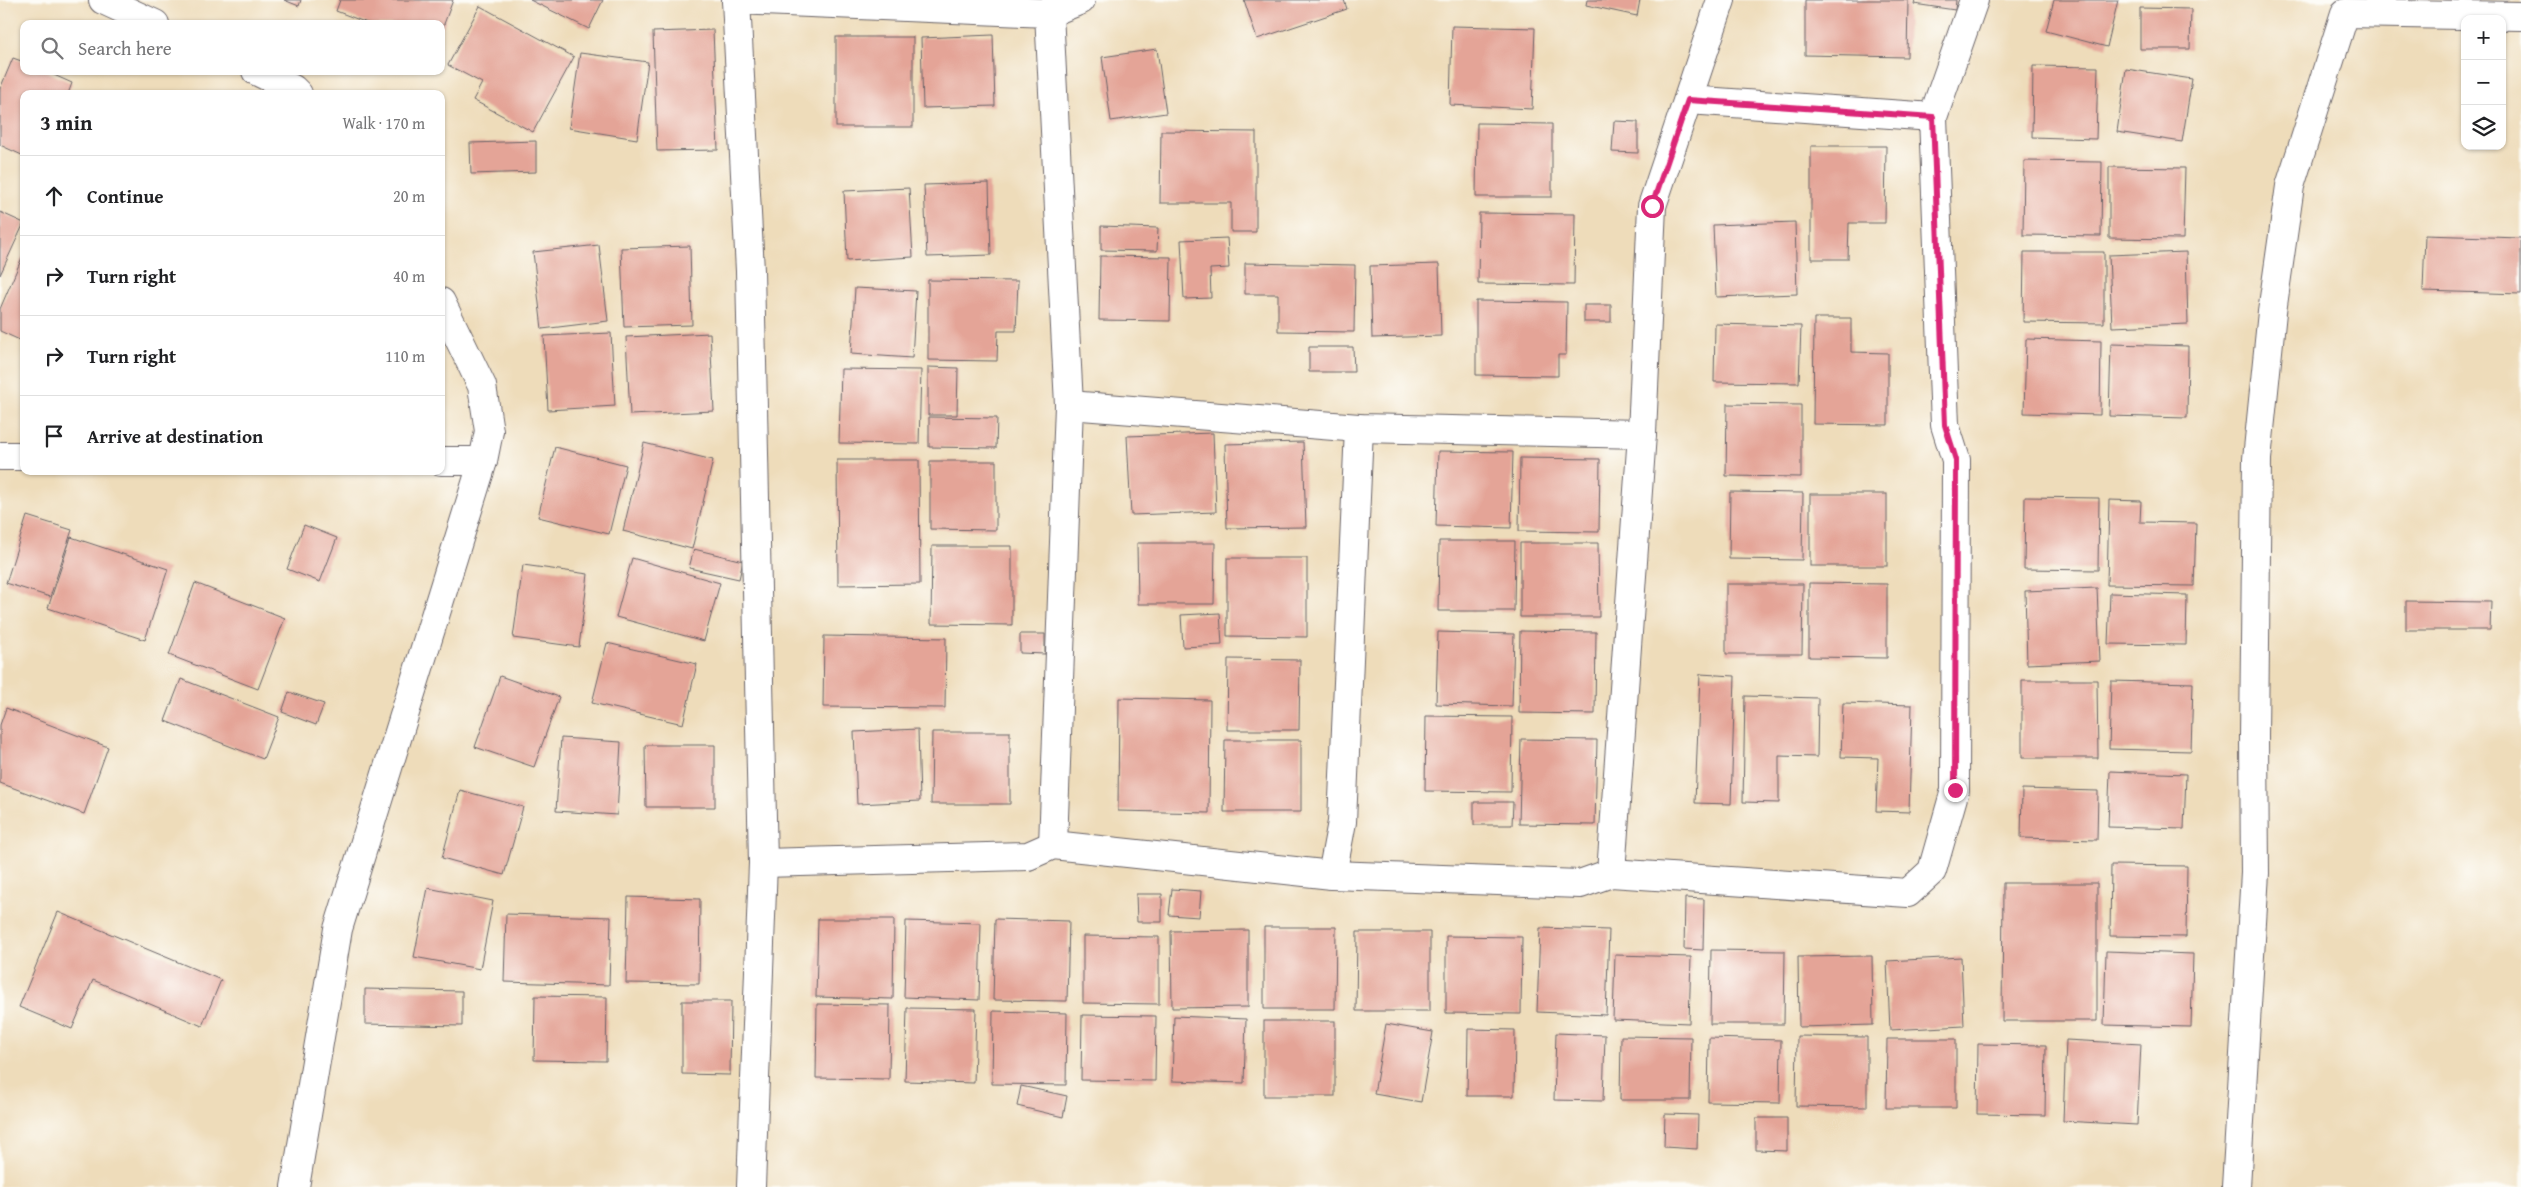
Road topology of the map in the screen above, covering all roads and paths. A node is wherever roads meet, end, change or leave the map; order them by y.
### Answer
1 (102, 0) edge
2 (736, 0) edge
3 (1081, 0) edge
4 (1721, 0) edge
5 (1974, 0) edge
6 (2348, 7) edge
7 (1049, 13) junction
8 (2521, 16) edge
9 (146, 20) edge
10 (264, 75) edge
11 (294, 90) edge
12 (1688, 100) junction
13 (1933, 117) junction
14 (445, 310) edge
15 (1069, 405) junction
16 (1359, 428) junction
17 (1642, 434) junction
18 (0, 456) edge
19 (20, 456) edge
20 (445, 461) edge
21 (483, 461) junction
22 (1052, 845) junction
23 (763, 863) junction
24 (1611, 874) junction
25 (1332, 875) junction
26 (295, 1187) edge
27 (751, 1187) edge
28 (2236, 1187) edge

1 - 9 street
2 - 7 street
2 - 23 street
3 - 7 street
4 - 12 street
5 - 13 street
6 - 8 street
6 - 28 street
7 - 15 street
10 - 11 street
12 - 13 street
12 - 17 street
13 - 24 street
14 - 21 street
15 - 16 street
15 - 22 street
16 - 17 street
16 - 25 street
17 - 24 street
18 - 19 street
20 - 21 street
21 - 26 street
22 - 23 street
22 - 25 street
23 - 27 street
24 - 25 street

